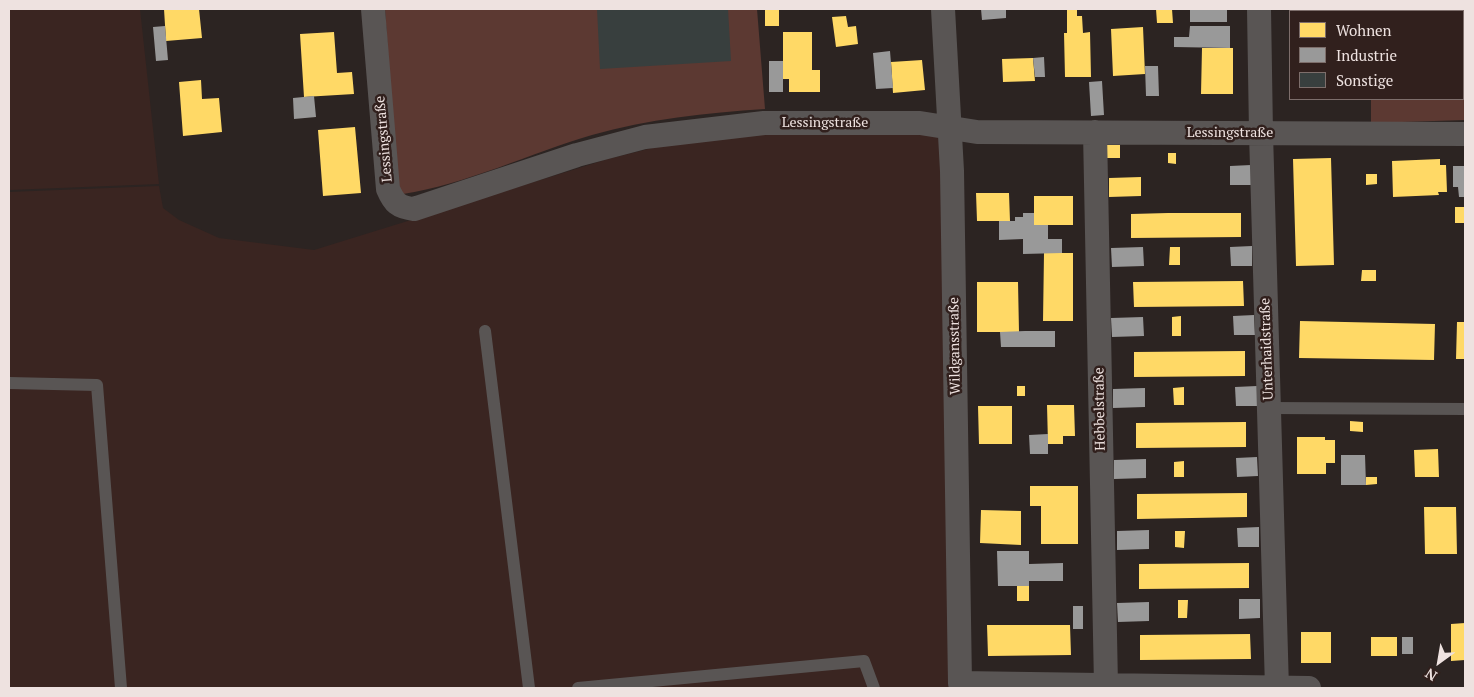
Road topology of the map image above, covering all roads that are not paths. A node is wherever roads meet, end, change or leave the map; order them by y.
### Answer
1 (373, 9) edge
2 (943, 9) edge
3 (1259, 9) edge
4 (950, 127) junction
5 (1095, 132) junction
6 (1261, 133) junction
7 (1465, 134) edge
8 (484, 331) dead end
9 (9, 384) edge
10 (1269, 408) junction
11 (1465, 409) edge
12 (1106, 685) junction
13 (121, 688) edge
14 (529, 688) edge
15 (578, 688) edge
16 (874, 688) edge
17 (1277, 688) edge
18 (1309, 688) edge

1 - 4 street, Lessingstraße
2 - 4 street, Wildgansstraße
3 - 6 street, Unterhaidstraße
4 - 5 street, Lessingstraße
4 - 12 street, Wildgansstraße
5 - 6 street, Lessingstraße
5 - 12 street, Hebbelstraße
6 - 7 street, Lessingstraße
6 - 10 street, Unterhaidstraße
8 - 14 lane
9 - 13 lane
10 - 11 lane
10 - 17 street, Unterhaidstraße
12 - 17 street
15 - 16 lane
17 - 18 street

